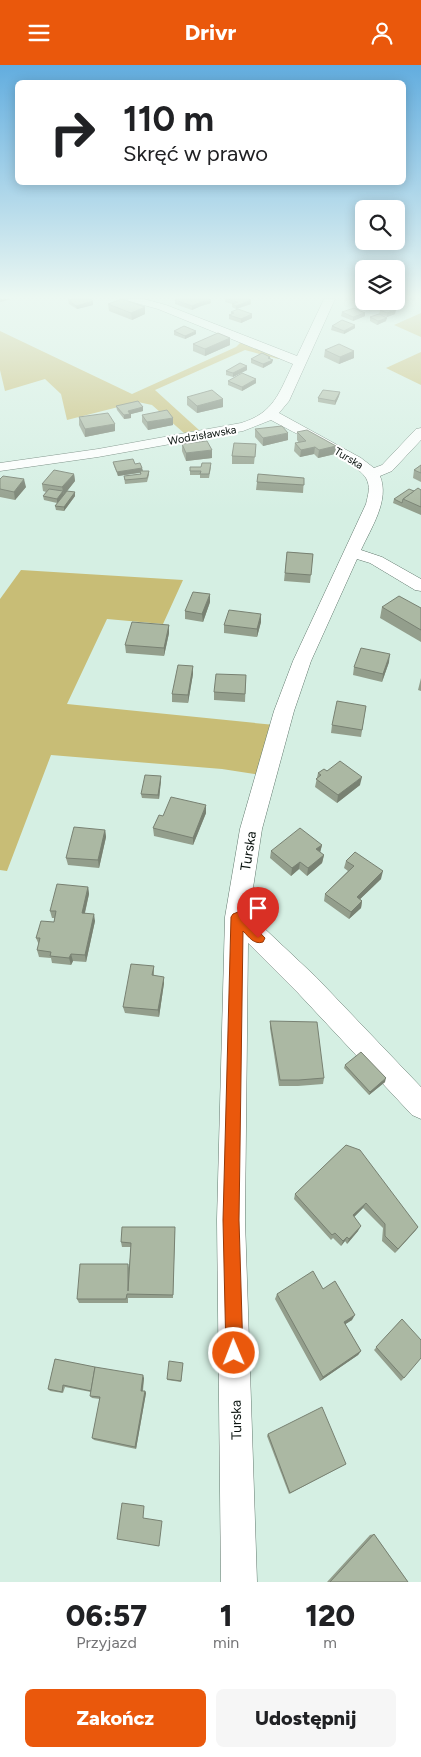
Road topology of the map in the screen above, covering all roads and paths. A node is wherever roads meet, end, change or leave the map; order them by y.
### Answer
1 (296, 370) edge
2 (272, 415) junction
3 (421, 432) edge
4 (0, 467) edge
5 (372, 474) junction
6 (352, 552) junction
7 (421, 586) edge
8 (238, 917) junction
9 (421, 1106) edge
10 (239, 1582) edge

1 - 2 street
2 - 4 street, Wodzisławska
2 - 5 street, Turska
3 - 5 street, Turska
5 - 6 street, Turska
6 - 7 street
6 - 8 street, Turska
8 - 9 street
8 - 10 street, Turska

